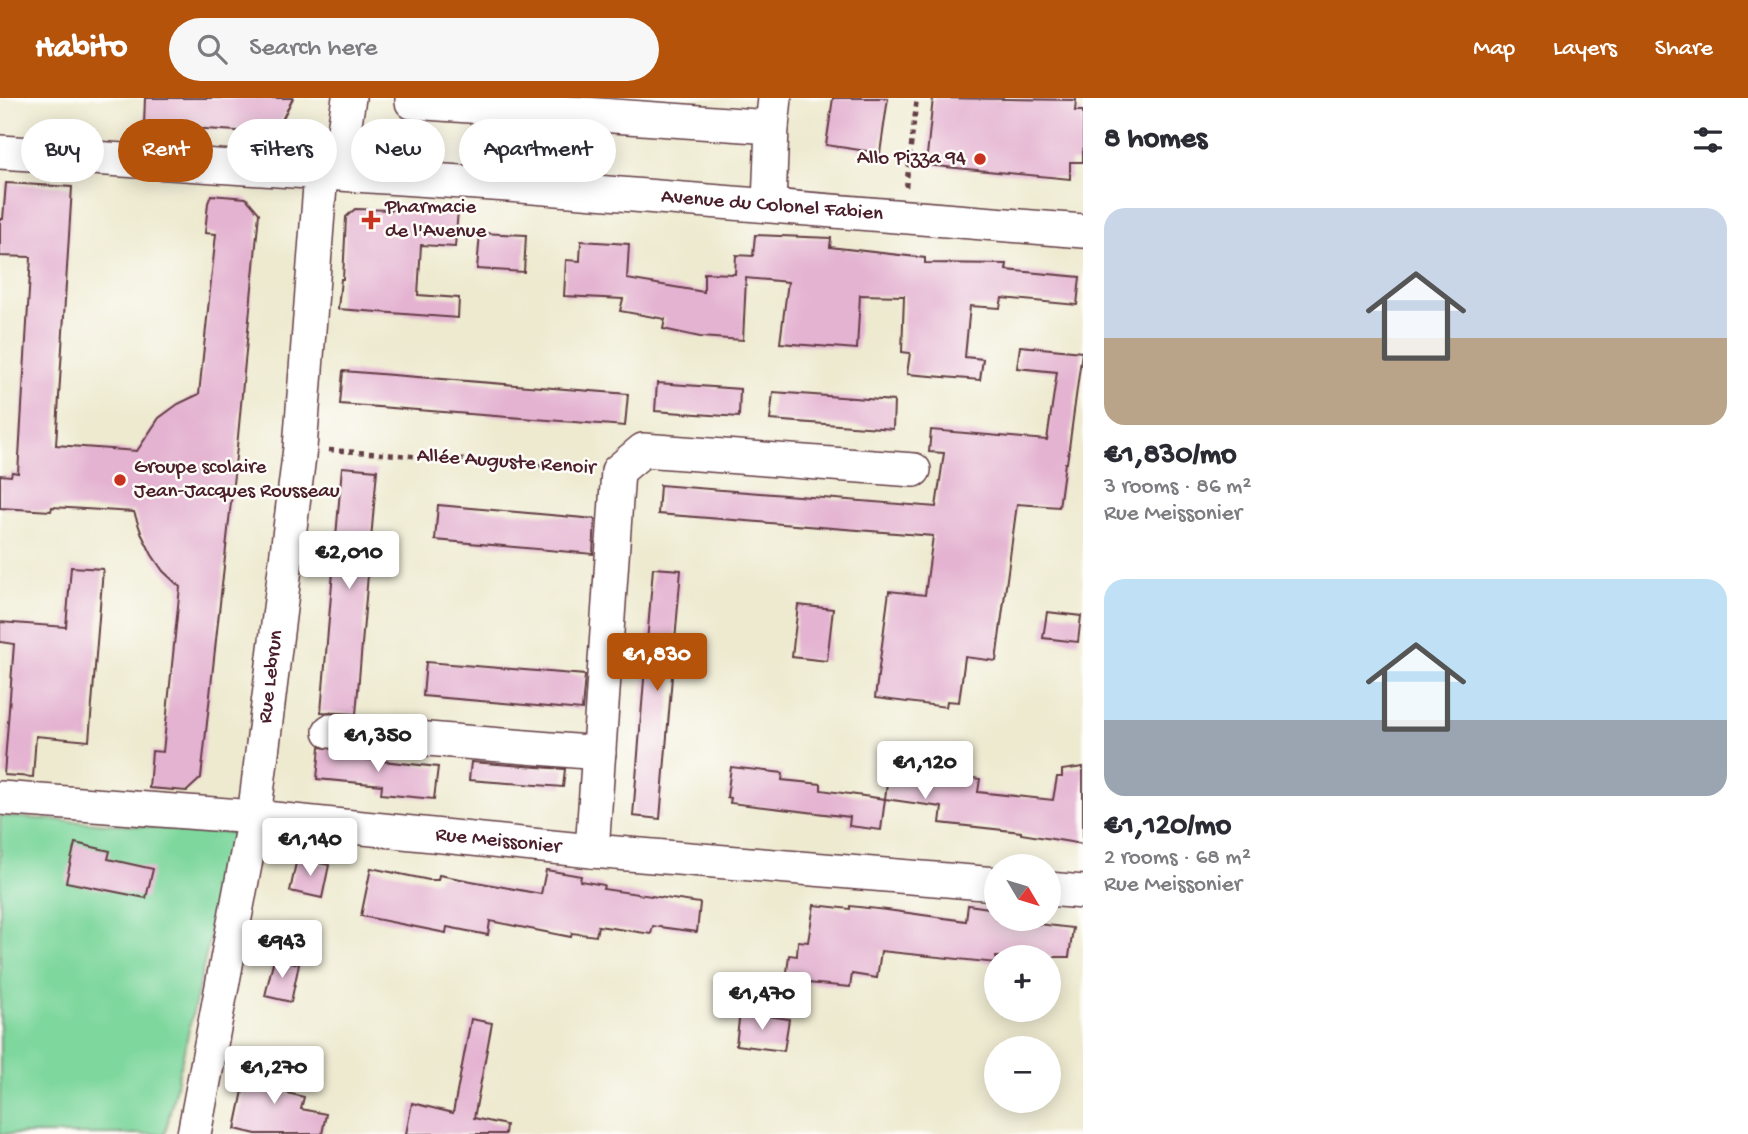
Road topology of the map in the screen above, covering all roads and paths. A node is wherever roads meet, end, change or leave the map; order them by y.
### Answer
1 (349, 98) edge
2 (412, 98) edge
3 (917, 98) edge
4 (774, 112) edge
5 (337, 143) edge
6 (0, 152) edge
7 (227, 166) edge
8 (337, 174) edge
9 (328, 182) edge
10 (769, 204) junction
11 (902, 215) junction
12 (1083, 231) edge
13 (300, 448) junction
14 (914, 470) dead end
15 (618, 471) junction
16 (330, 731) dead end
17 (598, 753) junction
18 (0, 798) edge
19 (254, 817) junction
20 (592, 851) junction
21 (984, 883) edge
22 (1061, 890) edge
23 (1083, 892) edge
24 (194, 1134) edge

1 - 5 street, Rue Lebrun
2 - 4 street
3 - 11 path
4 - 10 street
6 - 7 street, Avenue du Colonel Fabien
8 - 10 street, Avenue du Colonel Fabien
9 - 13 street, Rue Lebrun
10 - 11 street, Avenue du Colonel Fabien
11 - 12 street, Avenue du Colonel Fabien
13 - 15 path, Allée Auguste Renoir
13 - 19 street, Rue Lebrun
14 - 15 street, Allée Auguste Renoir
15 - 17 street
16 - 17 street
17 - 20 street
18 - 19 street, Rue Meissonier
19 - 20 street, Rue Meissonier
19 - 24 street, Rue Lebrun
20 - 21 street, Rue Meissonier
22 - 23 street

